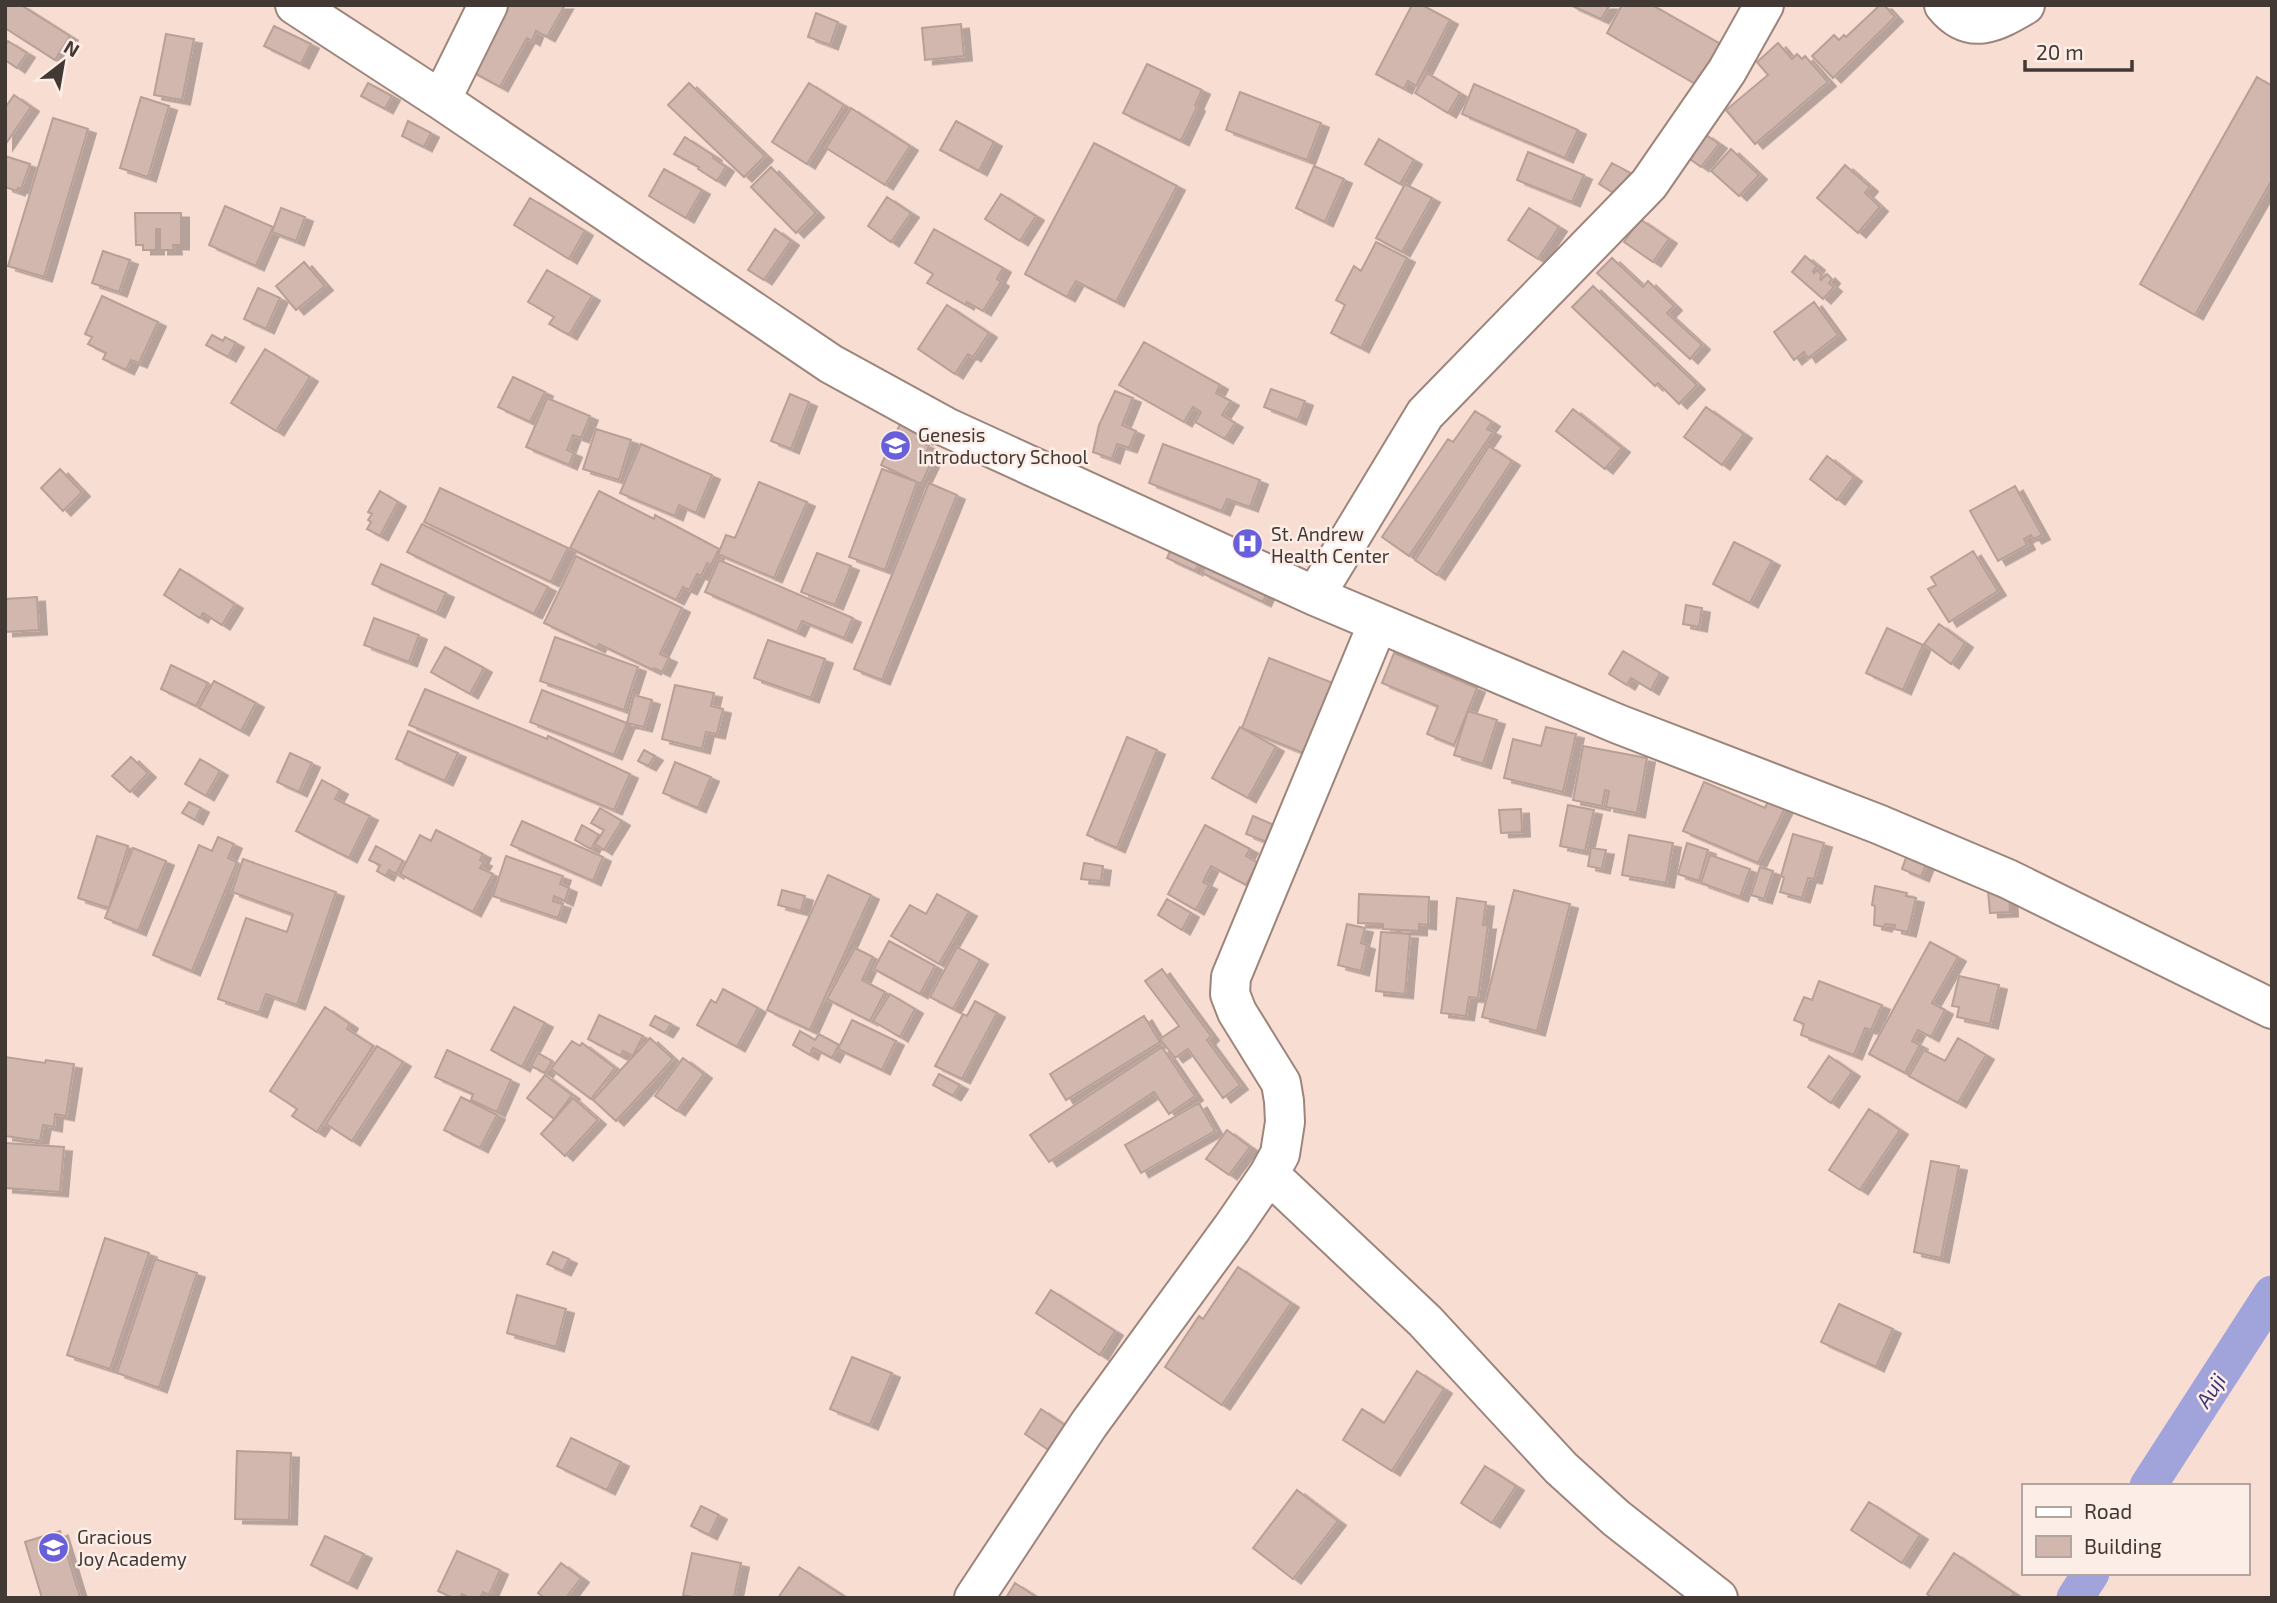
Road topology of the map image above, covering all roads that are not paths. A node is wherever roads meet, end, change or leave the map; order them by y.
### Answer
1 (295, 5) edge
2 (488, 5) edge
3 (1764, 5) edge
4 (1944, 5) edge
5 (2025, 5) edge
6 (441, 100) junction
7 (1315, 596) junction
8 (1378, 623) junction
9 (2272, 1009) edge
10 (1269, 1174) junction
11 (974, 1598) edge
12 (1718, 1598) edge

1 - 6 street
2 - 6 street
3 - 7 street
4 - 5 street
6 - 7 street
7 - 8 street
8 - 9 street
8 - 10 street
10 - 11 street
10 - 12 street

